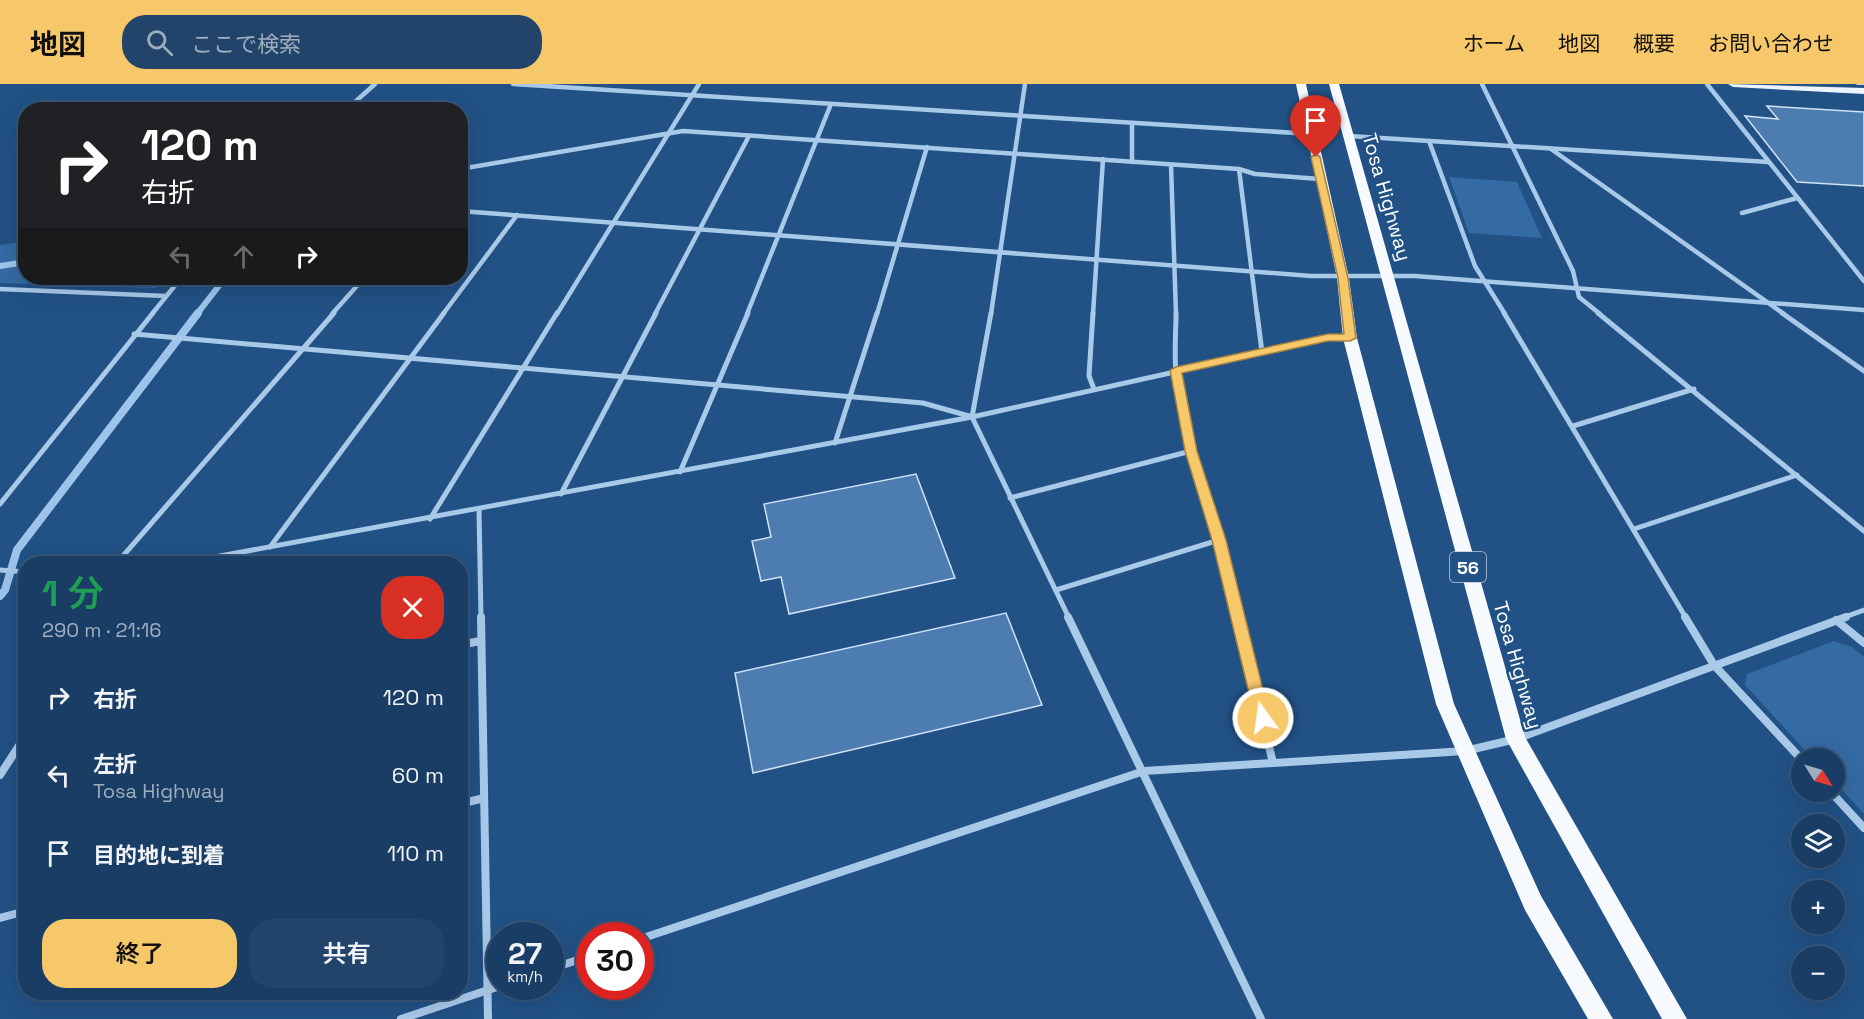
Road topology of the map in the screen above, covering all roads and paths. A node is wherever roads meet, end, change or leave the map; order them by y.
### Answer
1 (375, 84) edge
2 (513, 84) edge
3 (699, 84) edge
4 (1024, 84) edge
5 (1301, 84) edge
6 (1334, 84) edge
7 (1482, 84) edge
8 (1707, 84) edge
9 (1733, 84) edge
10 (1864, 92) edge
11 (692, 95) junction
12 (355, 102) edge
13 (831, 104) junction
14 (1020, 116) junction
15 (1132, 123) junction
16 (668, 133) junction
17 (1312, 134) junction
18 (749, 136) junction
19 (1349, 136) junction
20 (819, 141) junction
21 (1428, 141) junction
22 (1512, 146) junction
23 (927, 147) junction
24 (1551, 148) junction
25 (1016, 153) junction
26 (1103, 159) junction
27 (1132, 162) junction
28 (1768, 162) junction
29 (1171, 165) junction
30 (468, 168) edge
31 (1239, 170) junction
32 (1320, 179) junction
33 (1797, 198) junction
34 (468, 212) edge
35 (1742, 213) dead end
36 (517, 215) junction
37 (614, 223) junction
38 (700, 230) junction
39 (781, 235) junction
40 (896, 245) junction
41 (1002, 253) junction
42 (1095, 260) junction
43 (1176, 266) junction
44 (1251, 272) junction
45 (1343, 278) junction
46 (1388, 278) junction
47 (1864, 281) edge
48 (468, 282) edge
49 (1484, 282) junction
50 (175, 285) edge
51 (358, 285) edge
52 (466, 285) edge
53 (1576, 287) junction
54 (0, 289) edge
55 (166, 296) junction
56 (1767, 302) junction
57 (1864, 310) edge
58 (134, 334) junction
59 (1350, 338) junction
60 (303, 349) junction
61 (1262, 352) junction
62 (412, 359) junction
63 (522, 369) junction
64 (1176, 370) junction
65 (1864, 371) edge
66 (623, 378) junction
67 (716, 386) junction
68 (1094, 389) junction
69 (1694, 390) junction
70 (852, 397) junction
71 (972, 417) junction
72 (1573, 426) junction
73 (836, 443) junction
74 (1191, 451) junction
75 (680, 472) junction
76 (1797, 475) junction
77 (561, 494) junction
78 (1010, 498) junction
79 (1, 502) edge
80 (479, 510) junction
81 (430, 519) junction
82 (1634, 529) junction
83 (1864, 531) edge
84 (1219, 540) junction
85 (270, 548) junction
86 (123, 556) edge
87 (224, 556) edge
88 (2, 571) edge
89 (18, 572) edge
90 (0, 577) edge
91 (1056, 590) junction
92 (1864, 610) edge
93 (1836, 620) junction
94 (480, 641) junction
95 (468, 643) edge
96 (1864, 643) edge
97 (1714, 665) junction
98 (1516, 739) junction
99 (1791, 748) edge
100 (18, 750) edge
101 (1465, 751) junction
102 (1273, 763) junction
103 (1144, 771) junction
104 (0, 775) edge
105 (484, 798) junction
106 (468, 802) edge
107 (1840, 802) edge
108 (1864, 828) edge
109 (18, 913) edge
110 (0, 918) edge
111 (486, 927) edge
112 (654, 934) edge
113 (486, 991) edge
114 (468, 997) edge
115 (459, 1000) edge
116 (487, 1000) edge
117 (401, 1019) edge
118 (488, 1019) edge
119 (1261, 1019) edge
120 (1601, 1019) edge
121 (1675, 1019) edge

1 - 12 street
2 - 11 street
3 - 11 street
4 - 14 street
5 - 17 highway
6 - 19 highway, Tosa Highway / 56
7 - 22 street
8 - 28 street
9 - 10 main road
11 - 13 street
11 - 16 street
13 - 14 street
13 - 20 street
14 - 15 street
14 - 25 street
15 - 17 street
15 - 27 street
16 - 18 street
16 - 30 street
16 - 37 street
17 - 32 highway
18 - 20 street
18 - 38 street
19 - 21 street
19 - 46 highway, Tosa Highway / 56
20 - 23 street
20 - 39 street
21 - 22 street
21 - 49 street
22 - 24 street
22 - 53 street
23 - 25 street
23 - 40 street
24 - 28 street
24 - 56 street
25 - 26 street
25 - 41 street
26 - 27 street
26 - 42 street
27 - 29 street
28 - 33 street
29 - 31 street
29 - 43 street
31 - 32 street
31 - 44 street
32 - 45 highway
33 - 35 street
33 - 47 street
34 - 36 street
36 - 37 street
36 - 48 street
37 - 38 street
37 - 63 street
38 - 39 street
38 - 66 street
39 - 40 street
39 - 67 street
40 - 41 street
40 - 70 street
41 - 42 street
41 - 71 street
42 - 43 street
42 - 68 street
43 - 44 street
43 - 64 street
44 - 45 street
44 - 61 street
45 - 46 street
45 - 59 highway
46 - 49 street
46 - 98 highway, Tosa Highway / 56
49 - 53 street
49 - 72 street
50 - 55 street
51 - 60 street
52 - 62 street
53 - 56 street
53 - 69 street
54 - 55 street
55 - 58 street
56 - 57 street
56 - 65 street
58 - 60 street
58 - 79 street
59 - 61 street
59 - 101 highway
60 - 62 street
60 - 86 street
61 - 64 street
62 - 63 street
62 - 85 street
63 - 66 street
63 - 81 street
64 - 68 street
64 - 74 street
66 - 67 street
66 - 77 street
67 - 70 street
67 - 75 street
68 - 71 street
69 - 72 street
69 - 76 street
70 - 71 street
70 - 73 street
71 - 73 street
71 - 78 street
72 - 82 street
73 - 75 street
74 - 78 street
74 - 84 street
75 - 77 street
76 - 82 street
76 - 83 street
77 - 80 street
78 - 91 street
80 - 81 street
80 - 94 street
81 - 85 street
82 - 97 street
84 - 91 street
84 - 102 street
85 - 87 street
88 - 89 street
88 - 90 street
91 - 103 street
92 - 93 street
93 - 96 street
93 - 97 street
94 - 95 street
94 - 105 street
97 - 98 street
97 - 99 street
98 - 101 street
98 - 121 highway, Tosa Highway / 56
100 - 104 street
101 - 102 street
101 - 120 highway
102 - 103 street
103 - 112 street
103 - 119 street
105 - 106 street
105 - 111 street
107 - 108 street
109 - 110 street
113 - 114 street
115 - 117 street
116 - 118 street

